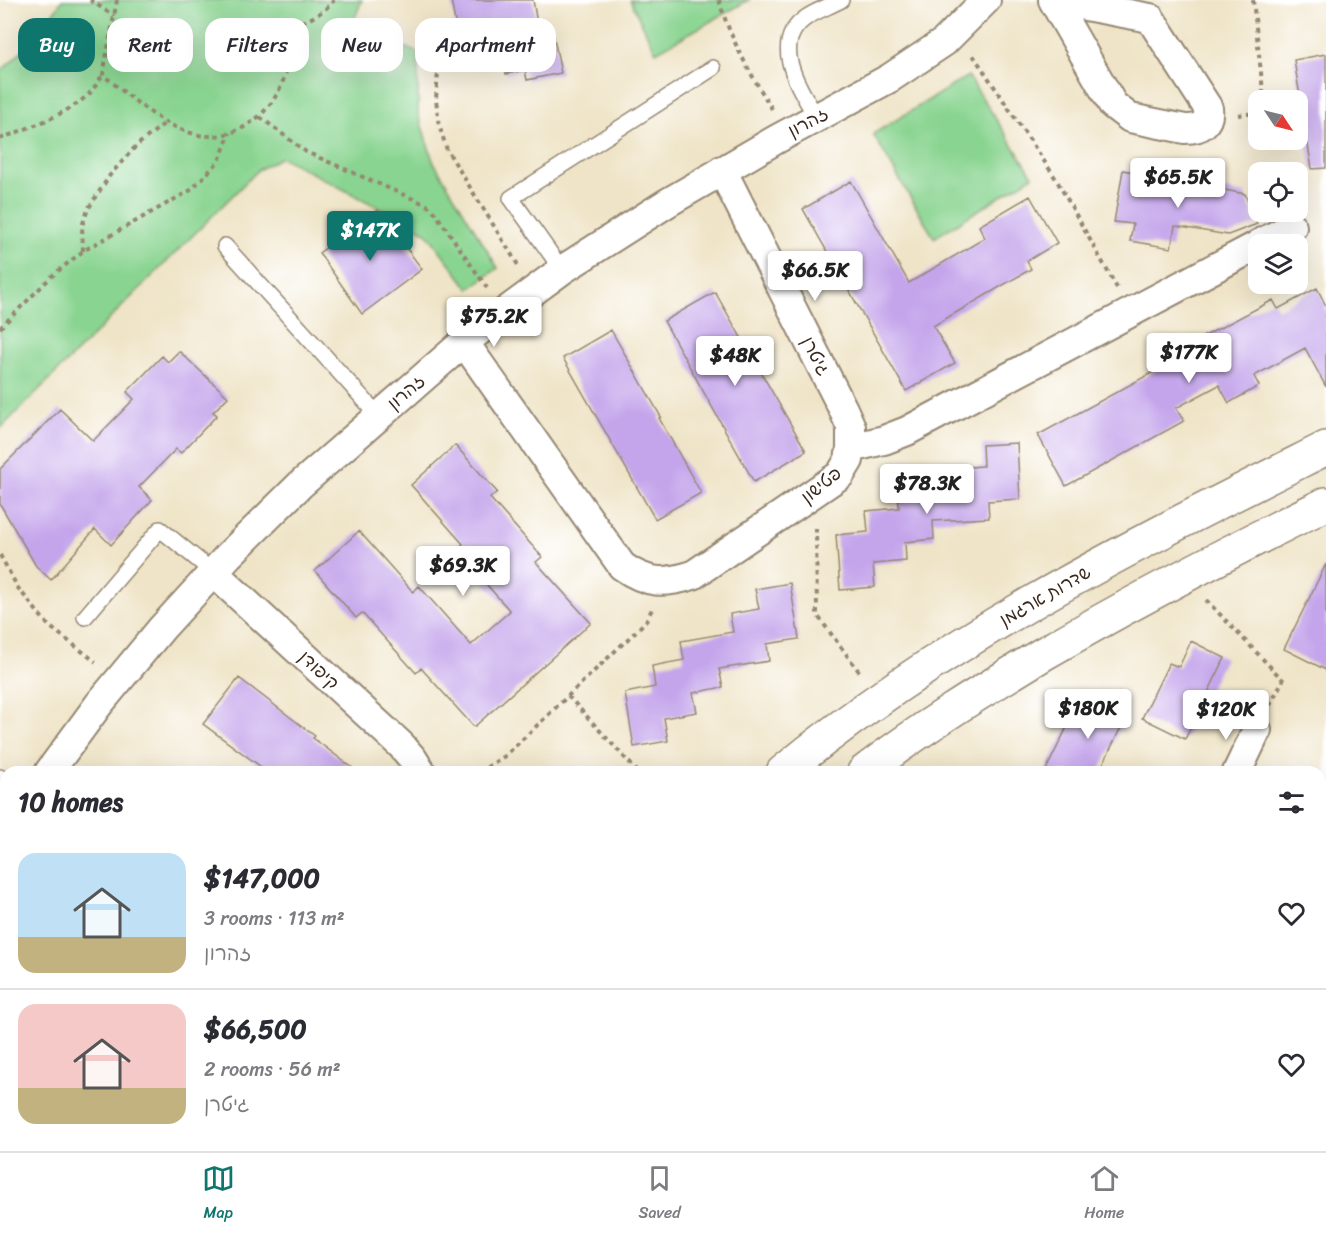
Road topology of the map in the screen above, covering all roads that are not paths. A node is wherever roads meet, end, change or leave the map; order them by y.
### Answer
1 (841, 0) edge
2 (986, 0) edge
3 (1053, 0) edge
4 (713, 68) dead end
5 (816, 117) junction
6 (722, 170) junction
7 (1292, 227) dead end
8 (1279, 234) edge
9 (225, 246) dead end
10 (1248, 251) edge
11 (562, 270) junction
12 (464, 342) junction
13 (378, 415) junction
14 (851, 448) junction
15 (1326, 448) edge
16 (1326, 504) edge
17 (213, 572) junction
18 (85, 617) dead end
19 (1257, 730) road end
20 (54, 766) edge
21 (417, 766) edge
22 (791, 766) edge
23 (872, 766) edge
24 (1241, 766) edge

1 - 5 lane
2 - 5 street, זהרון
3 - 3 street
4 - 11 lane
5 - 6 street, זהרון
6 - 11 street, זהרון
6 - 14 street, גיטרן
7 - 8 street, פטישון
9 - 13 lane
10 - 14 street, פטישון
11 - 12 street, זהרון
12 - 13 street, זהרון
12 - 14 street, פטישון
13 - 17 street, זהרון
15 - 22 street, שדרות ארגמן
16 - 23 street
17 - 18 lane
17 - 20 street, זהרון
17 - 21 street, קיפודן
19 - 24 street

